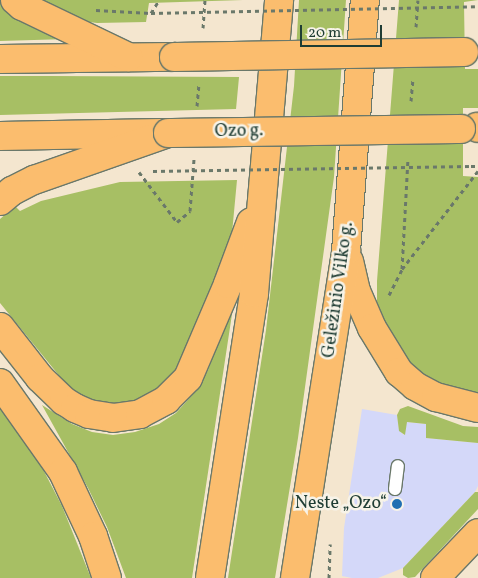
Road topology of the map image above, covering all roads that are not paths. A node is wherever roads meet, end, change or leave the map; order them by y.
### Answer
1 (15, 0) edge
2 (279, 0) edge
3 (365, 0) edge
4 (473, 49) edge
5 (128, 57) junction
6 (0, 59) edge
7 (474, 128) edge
8 (168, 133) junction
9 (0, 136) edge
10 (263, 188) junction
11 (0, 201) edge
12 (346, 251) junction
13 (0, 327) edge
14 (0, 383) edge
15 (478, 408) edge
16 (398, 466) dead end
17 (395, 489) dead end
18 (478, 533) edge
19 (107, 578) edge
20 (210, 578) edge
21 (295, 578) edge
22 (435, 578) edge

1 - 5 main road
2 - 10 main road
3 - 12 main road, Geležinio Vilko g.
4 - 5 main road, bridge
5 - 6 main road
7 - 8 main road, Ozo g., bridge
8 - 9 main road, Ozo g.
8 - 11 main road
10 - 13 main road
10 - 20 main road
12 - 15 main road
12 - 21 main road, Geležinio Vilko g.
14 - 19 main road
16 - 17 lane
18 - 22 main road

